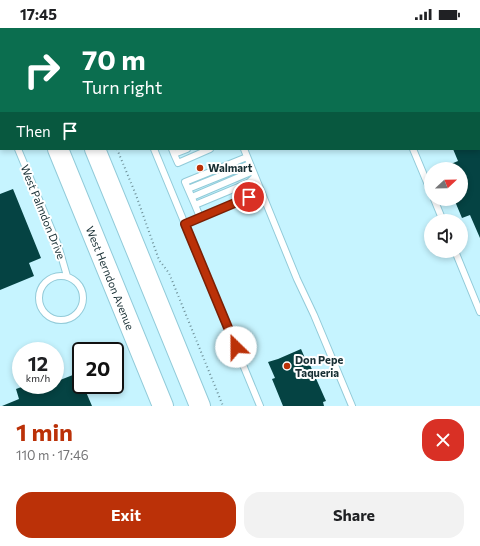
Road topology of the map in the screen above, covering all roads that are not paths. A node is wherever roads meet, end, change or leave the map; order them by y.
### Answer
1 (18, 150) edge
2 (58, 150) edge
3 (95, 150) edge
4 (154, 150) edge
5 (208, 150) edge
6 (244, 150) edge
7 (413, 150) edge
8 (173, 152) edge
9 (247, 157) junction
10 (250, 164) junction
11 (254, 174) junction
12 (424, 175) edge
13 (188, 189) junction
14 (261, 192) junction
15 (192, 197) junction
16 (195, 205) junction
17 (200, 217) junction
18 (185, 224) junction
19 (458, 258) edge
20 (67, 276) junction
21 (480, 312) edge
22 (162, 406) edge
23 (200, 406) edge
24 (260, 406) edge
25 (352, 406) edge

1 - 20 lane, West Palmdon Drive
2 - 22 main road, West Herndon Avenue
3 - 23 main road
4 - 18 lane
5 - 8 lane
6 - 9 lane
7 - 12 lane
9 - 10 lane
9 - 13 lane
10 - 11 lane
10 - 13 lane
11 - 14 lane
11 - 15 lane
11 - 16 lane
13 - 15 lane
14 - 17 lane
14 - 25 lane
15 - 16 lane
16 - 17 lane
17 - 18 lane
18 - 24 lane
19 - 21 lane
20 - 20 lane

